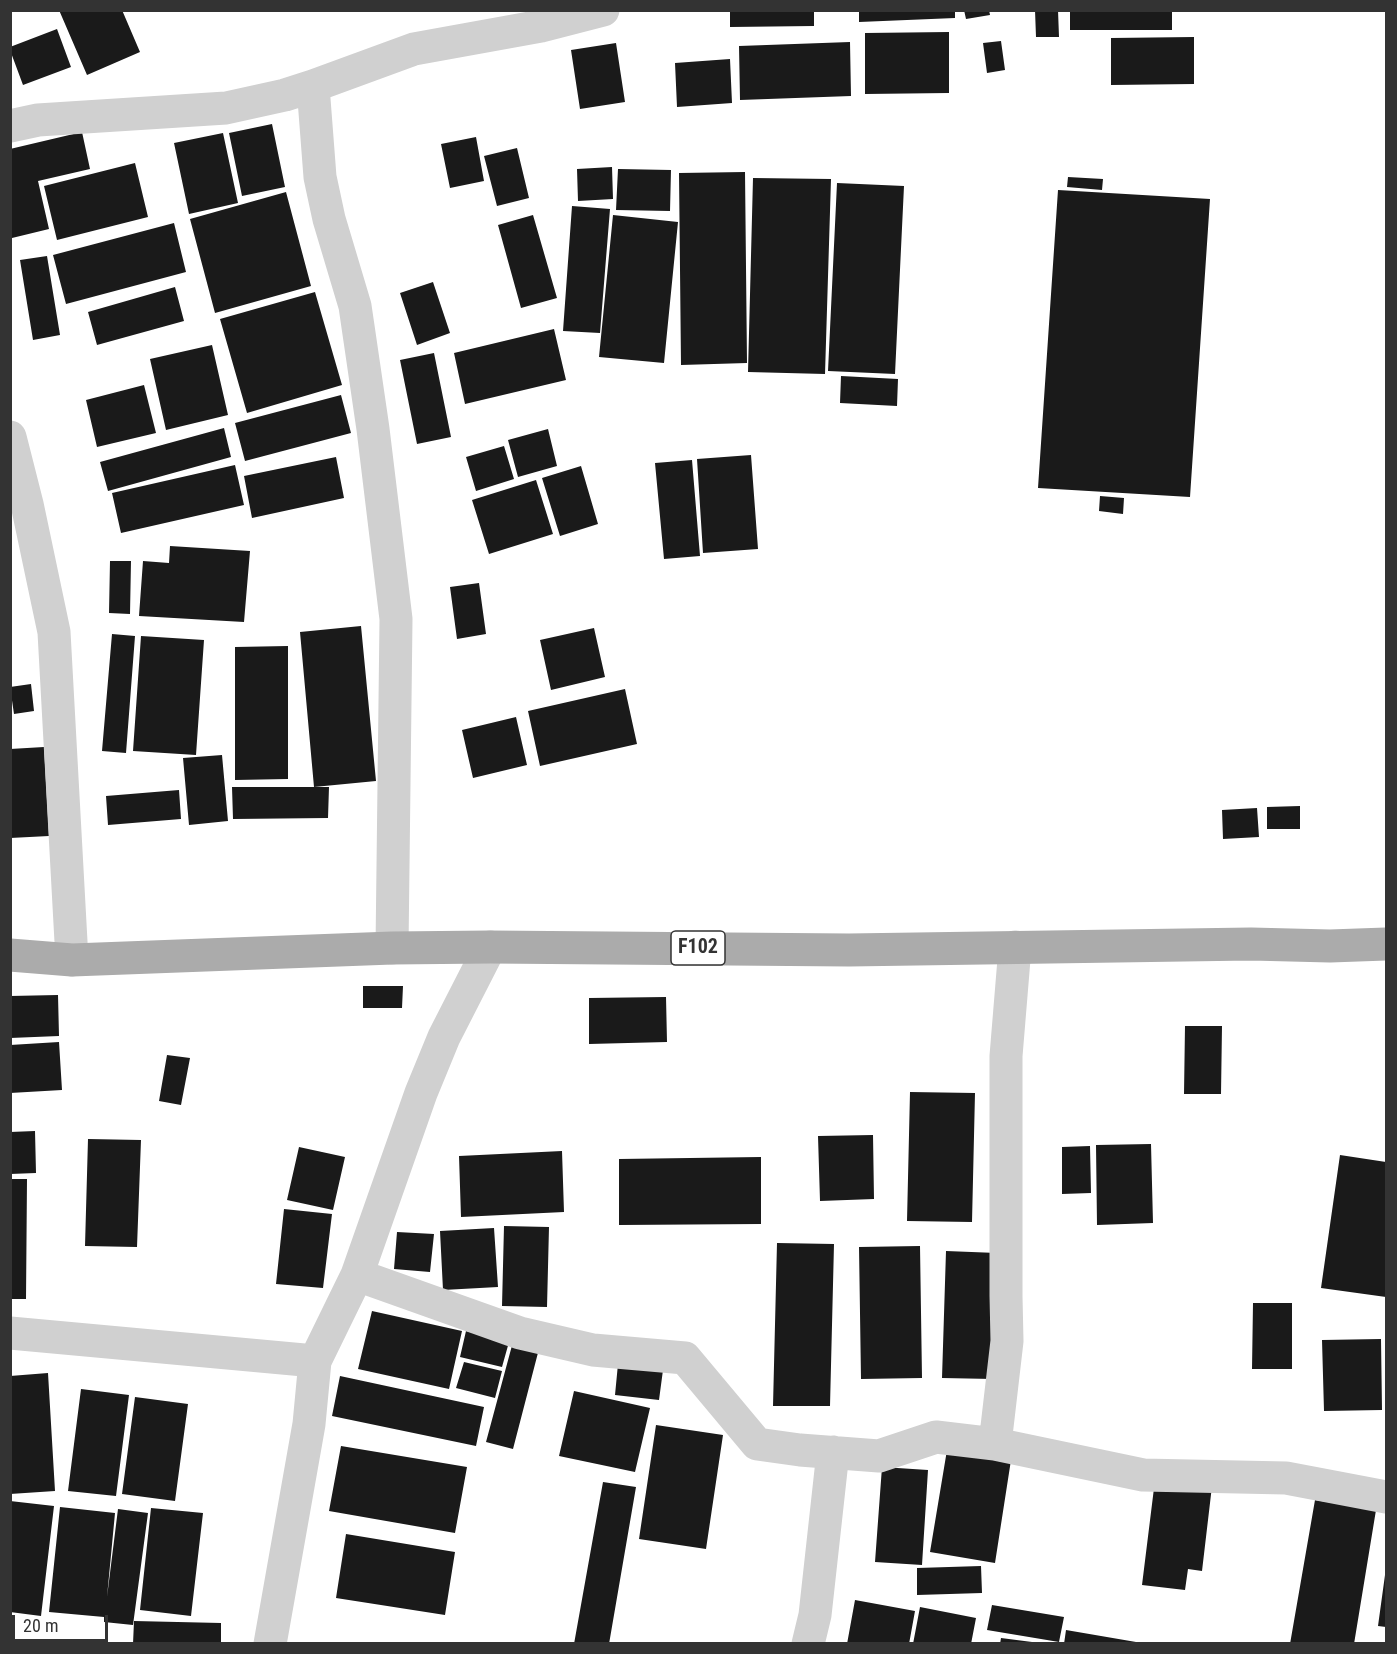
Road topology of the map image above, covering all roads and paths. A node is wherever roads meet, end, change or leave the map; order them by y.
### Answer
1 (603, 10) edge
2 (313, 86) junction
3 (10, 126) edge
4 (10, 437) edge
5 (1386, 944) edge
6 (490, 947) junction
7 (1015, 947) junction
8 (392, 948) junction
9 (10, 955) edge
10 (72, 960) junction
11 (357, 1275) junction
12 (10, 1333) edge
13 (315, 1361) junction
14 (995, 1444) junction
15 (833, 1452) junction
16 (1386, 1497) edge
17 (270, 1644) edge
18 (808, 1644) edge

1 - 2 street
2 - 3 street
2 - 8 street
4 - 10 street
5 - 7 main road, F102
6 - 7 main road, F102
6 - 8 main road, F102
6 - 11 street
7 - 14 street
8 - 10 main road, F102
9 - 10 main road, F102
11 - 13 street
11 - 15 street
12 - 13 street
13 - 17 street
14 - 15 street
14 - 16 street
15 - 18 street

